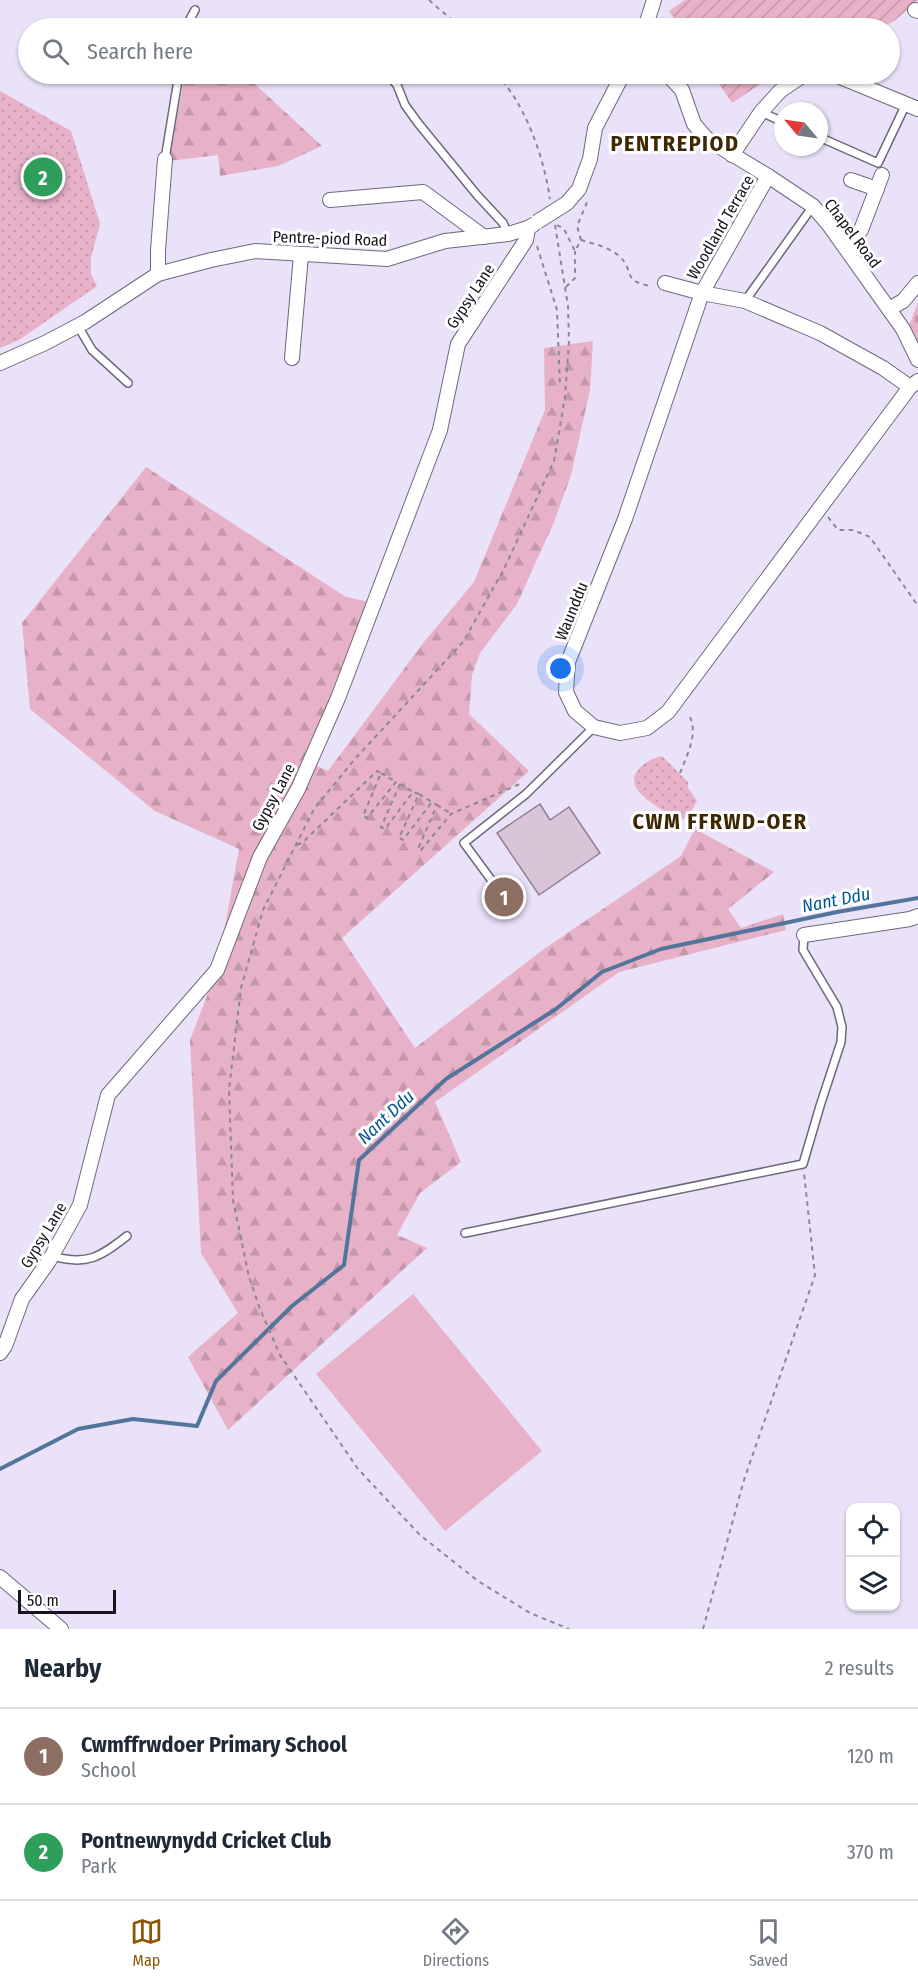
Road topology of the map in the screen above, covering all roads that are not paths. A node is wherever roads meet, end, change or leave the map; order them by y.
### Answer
1 (654, 0) edge
2 (195, 10) dead end
3 (191, 18) edge
4 (648, 18) edge
5 (177, 84) edge
6 (397, 84) edge
7 (618, 84) edge
8 (676, 84) edge
9 (791, 84) edge
10 (858, 84) edge
11 (912, 106) edge
12 (761, 112) junction
13 (774, 118) edge
14 (828, 141) edge
15 (732, 155) junction
16 (165, 159) joint
17 (882, 175) dead end
18 (768, 176) junction
19 (851, 180) dead end
20 (877, 189) junction
21 (330, 200) dead end
22 (813, 207) junction
23 (531, 229) junction
24 (508, 234) junction
25 (484, 237) junction
26 (843, 243) junction
27 (301, 255) junction
28 (158, 274) junction
29 (665, 283) road end
30 (918, 283) edge
31 (702, 293) junction
32 (745, 301) junction
33 (889, 309) junction
34 (78, 326) junction
35 (292, 358) dead end
36 (918, 360) edge
37 (0, 363) edge
38 (128, 383) dead end
39 (914, 384) edge
40 (594, 727) junction
41 (495, 885) dead end
42 (918, 916) edge
43 (804, 935) joint
44 (465, 1233) dead end
45 (127, 1236) dead end
46 (52, 1257) junction
47 (0, 1353) edge
48 (0, 1577) edge
49 (60, 1629) edge

1 - 4 street
2 - 3 lane
5 - 16 lane
6 - 24 lane
7 - 23 street, Pentre-piod Road, bridge
8 - 15 street, Chapel Road
9 - 12 street
10 - 11 street
11 - 14 lane
12 - 13 lane
12 - 15 street
15 - 18 street, Chapel Road
16 - 28 street
17 - 20 street
18 - 22 street, Chapel Road
18 - 31 street, Woodland Terrace
19 - 20 street
20 - 26 street
21 - 25 street
22 - 26 street, Chapel Road
22 - 32 lane
23 - 24 street, Pentre-piod Road
23 - 46 street, Gypsy Lane
24 - 25 street, Pentre-piod Road
25 - 27 street, Pentre-piod Road
26 - 33 street, Chapel Road
27 - 28 street, Pentre-piod Road
27 - 35 street
28 - 34 street, Pentre-piod Road
29 - 31 street, Woodland Terrace
30 - 33 street
31 - 32 street
31 - 40 street, Waunddu
32 - 39 street
33 - 36 street, Chapel Road
34 - 37 street, Pentre-piod Road
34 - 38 lane
39 - 40 street
40 - 41 lane
42 - 43 street
43 - 44 lane
45 - 46 lane
46 - 47 street, Gypsy Lane
48 - 49 street

